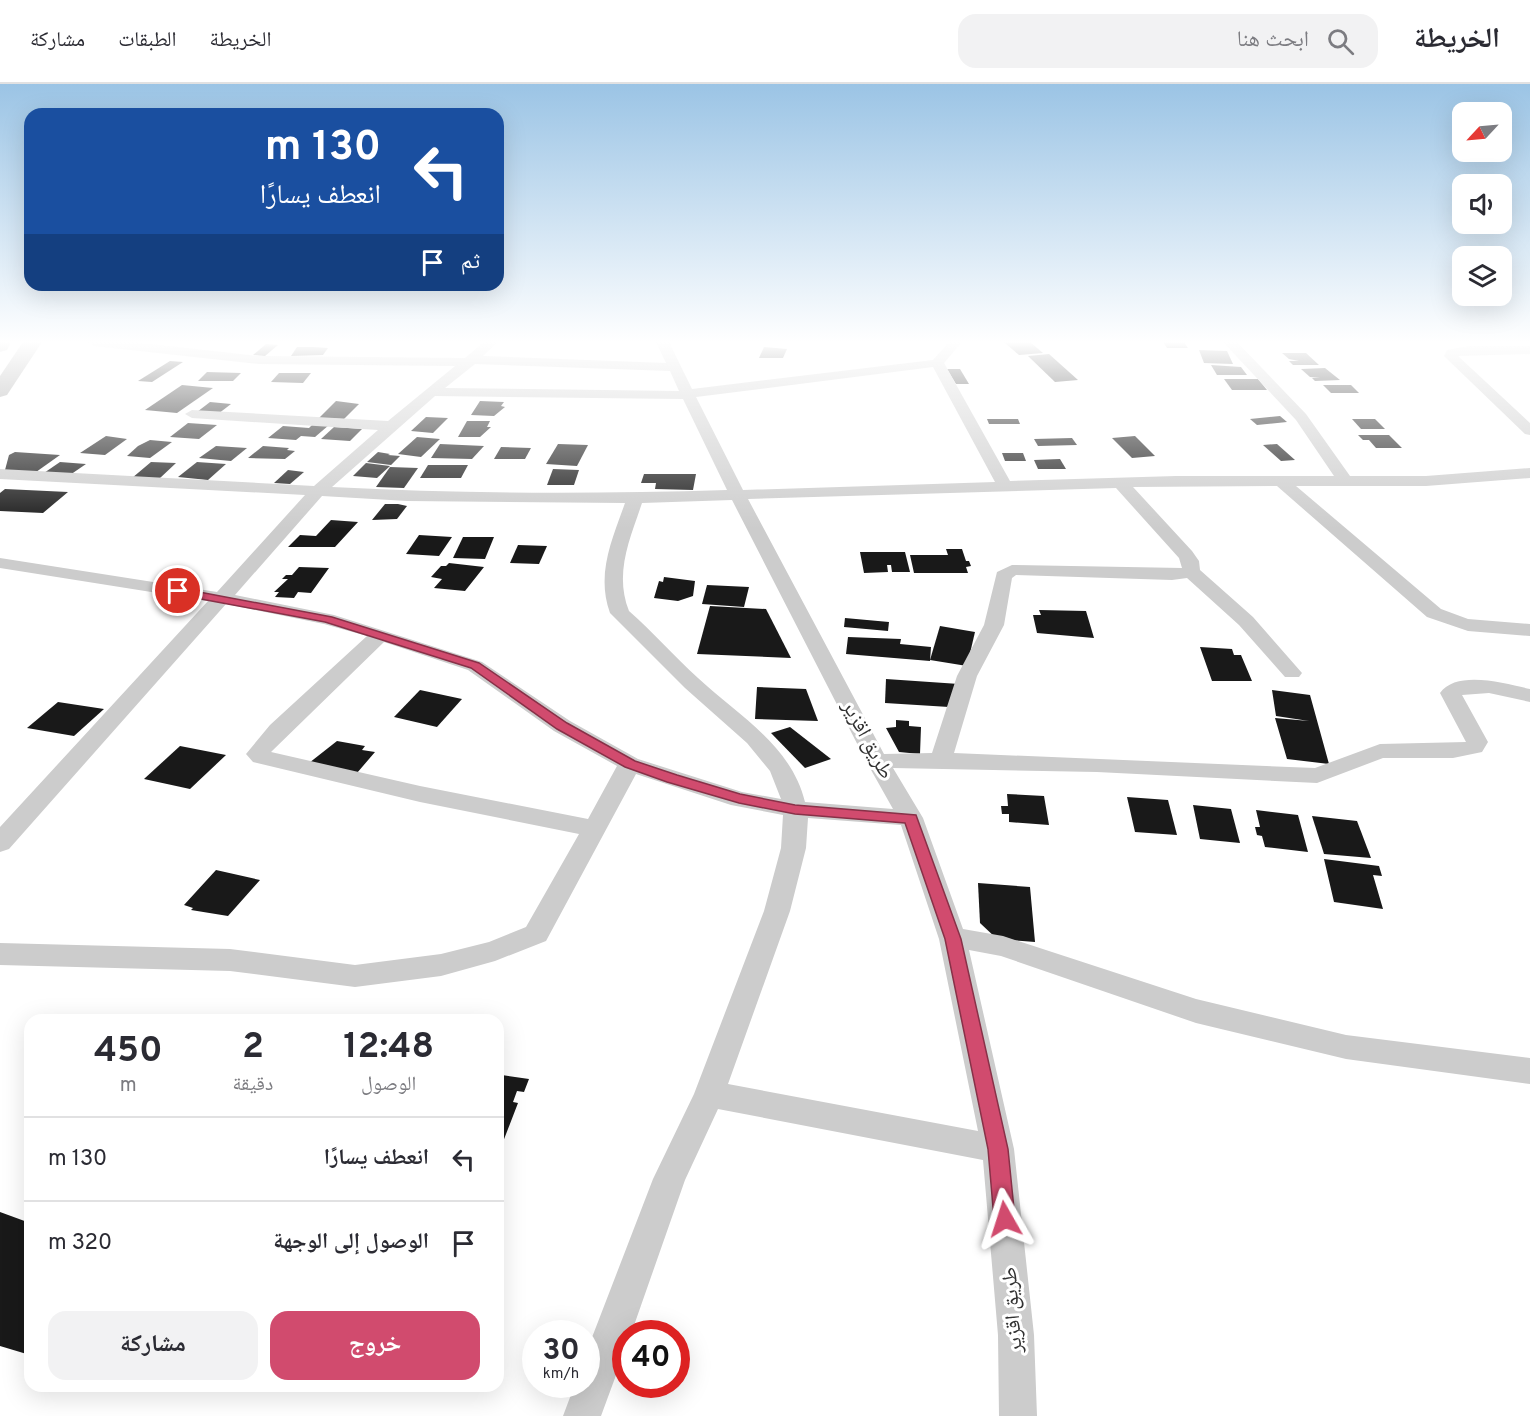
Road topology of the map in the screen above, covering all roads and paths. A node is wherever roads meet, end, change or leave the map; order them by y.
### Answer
1 (418, 404) edge
2 (695, 404) edge
3 (960, 404) edge
4 (1289, 404) edge
5 (1502, 404) edge
6 (192, 414) dead end
7 (392, 426) junction
8 (1530, 431) edge
9 (1530, 473) edge
10 (0, 474) edge
11 (1280, 480) junction
12 (1345, 480) junction
13 (1120, 483) junction
14 (1006, 488) junction
15 (317, 492) junction
16 (738, 496) junction
17 (635, 498) junction
18 (0, 563) edge
19 (1191, 572) junction
20 (222, 598) junction
21 (1530, 630) edge
22 (381, 634) junction
23 (1292, 673) dead end
24 (1530, 696) edge
25 (941, 760) junction
26 (877, 761) junction
27 (630, 764) junction
28 (795, 809) junction
29 (911, 818) junction
30 (593, 828) junction
31 (0, 843) edge
32 (953, 939) junction
33 (0, 954) edge
34 (1530, 1071) edge
35 (709, 1094) junction
36 (998, 1149) junction
37 (582, 1416) edge
38 (1018, 1416) edge

1 - 7 street
2 - 16 street, طريق اقزير
3 - 14 street
4 - 12 street
5 - 8 street
6 - 7 street
7 - 15 street
9 - 12 street
10 - 15 street
11 - 12 street
11 - 13 street
11 - 21 street
13 - 14 street
13 - 19 street
14 - 16 street
15 - 17 street
15 - 20 street
16 - 17 street
16 - 26 street, طريق اقزير
17 - 28 street
18 - 20 street
19 - 23 street
19 - 25 street
20 - 22 street
20 - 31 street
22 - 27 street
22 - 30 street
24 - 25 street
25 - 26 street
26 - 29 street, طريق اقزير
27 - 28 street
27 - 30 street
28 - 29 street
28 - 35 street
29 - 32 street, طريق اقزير
30 - 33 street
32 - 34 street
32 - 36 street, طريق اقزير
35 - 36 street
35 - 37 street
36 - 38 street, طريق اقزير

